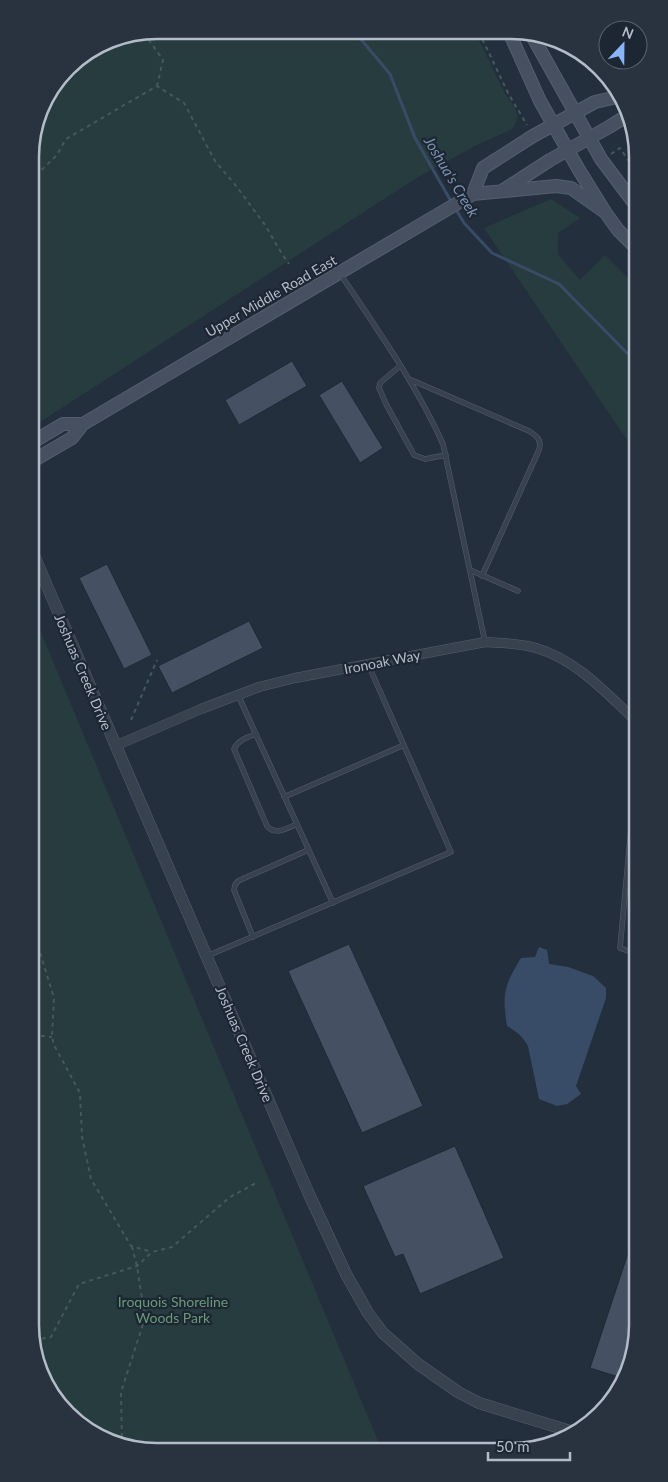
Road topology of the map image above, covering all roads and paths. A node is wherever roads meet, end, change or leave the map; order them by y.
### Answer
1 (512, 39) edge
2 (149, 40) edge
3 (535, 41) edge
4 (158, 86) junction
5 (613, 97) edge
6 (575, 113) junction
7 (622, 118) edge
8 (554, 125) junction
9 (589, 138) junction
10 (567, 150) junction
11 (39, 172) edge
12 (500, 193) junction
13 (470, 196) junction
14 (629, 196) edge
15 (605, 212) junction
16 (629, 241) edge
17 (289, 264) dead end
18 (340, 273) junction
19 (400, 366) junction
20 (408, 379) junction
21 (83, 424) junction
22 (39, 438) edge
23 (446, 455) junction
24 (39, 457) edge
25 (39, 567) edge
26 (470, 570) junction
27 (482, 576) junction
28 (518, 591) dead end
29 (485, 642) junction
30 (157, 660) dead end
31 (368, 664) junction
32 (238, 695) junction
33 (629, 715) edge
34 (131, 720) dead end
35 (256, 734) junction
36 (115, 746) junction
37 (404, 746) junction
38 (284, 797) junction
39 (297, 824) junction
40 (308, 850) junction
41 (629, 850) edge
42 (333, 903) junction
43 (253, 937) junction
44 (39, 949) edge
45 (629, 951) edge
46 (206, 956) junction
47 (39, 1036) edge
48 (52, 1037) junction
49 (258, 1182) dead end
50 (131, 1246) junction
51 (152, 1252) junction
52 (137, 1266) junction
53 (40, 1339) edge
54 (564, 1430) edge
55 (122, 1438) edge

1 - 8 main road
2 - 4 path
3 - 6 main road
4 - 11 path
4 - 17 path
5 - 6 main road
6 - 8 main road
6 - 9 main road
7 - 9 main road
8 - 10 main road
8 - 13 main road
9 - 10 main road
9 - 14 main road
10 - 12 main road
10 - 15 main road
12 - 13 main road, Upper Middle Road East
12 - 15 main road, Upper Middle Road East
13 - 18 main road, Upper Middle Road East
15 - 16 main road
18 - 19 lane
18 - 21 main road, Upper Middle Road East
19 - 20 lane
19 - 23 lane
20 - 23 lane
20 - 27 lane
21 - 22 main road, Upper Middle Road East
21 - 24 main road, Upper Middle Road East
23 - 26 lane
25 - 36 street, Joshuas Creek Drive
26 - 27 lane
26 - 29 lane
27 - 28 lane
29 - 31 street, Ironoak Way
29 - 33 street, Ironoak Way
30 - 34 path
31 - 32 street, Ironoak Way
31 - 37 lane
32 - 35 lane
32 - 36 street, Ironoak Way
35 - 38 lane
35 - 39 lane
36 - 46 street, Joshuas Creek Drive
37 - 38 lane
37 - 42 lane
38 - 39 lane
39 - 40 lane
40 - 42 lane
40 - 43 lane
41 - 45 lane
42 - 43 lane
43 - 46 lane
44 - 48 path
46 - 54 street, Joshuas Creek Drive
47 - 48 path
48 - 50 path
49 - 51 path
50 - 51 path
50 - 52 path
51 - 52 path
52 - 53 path
52 - 55 path

